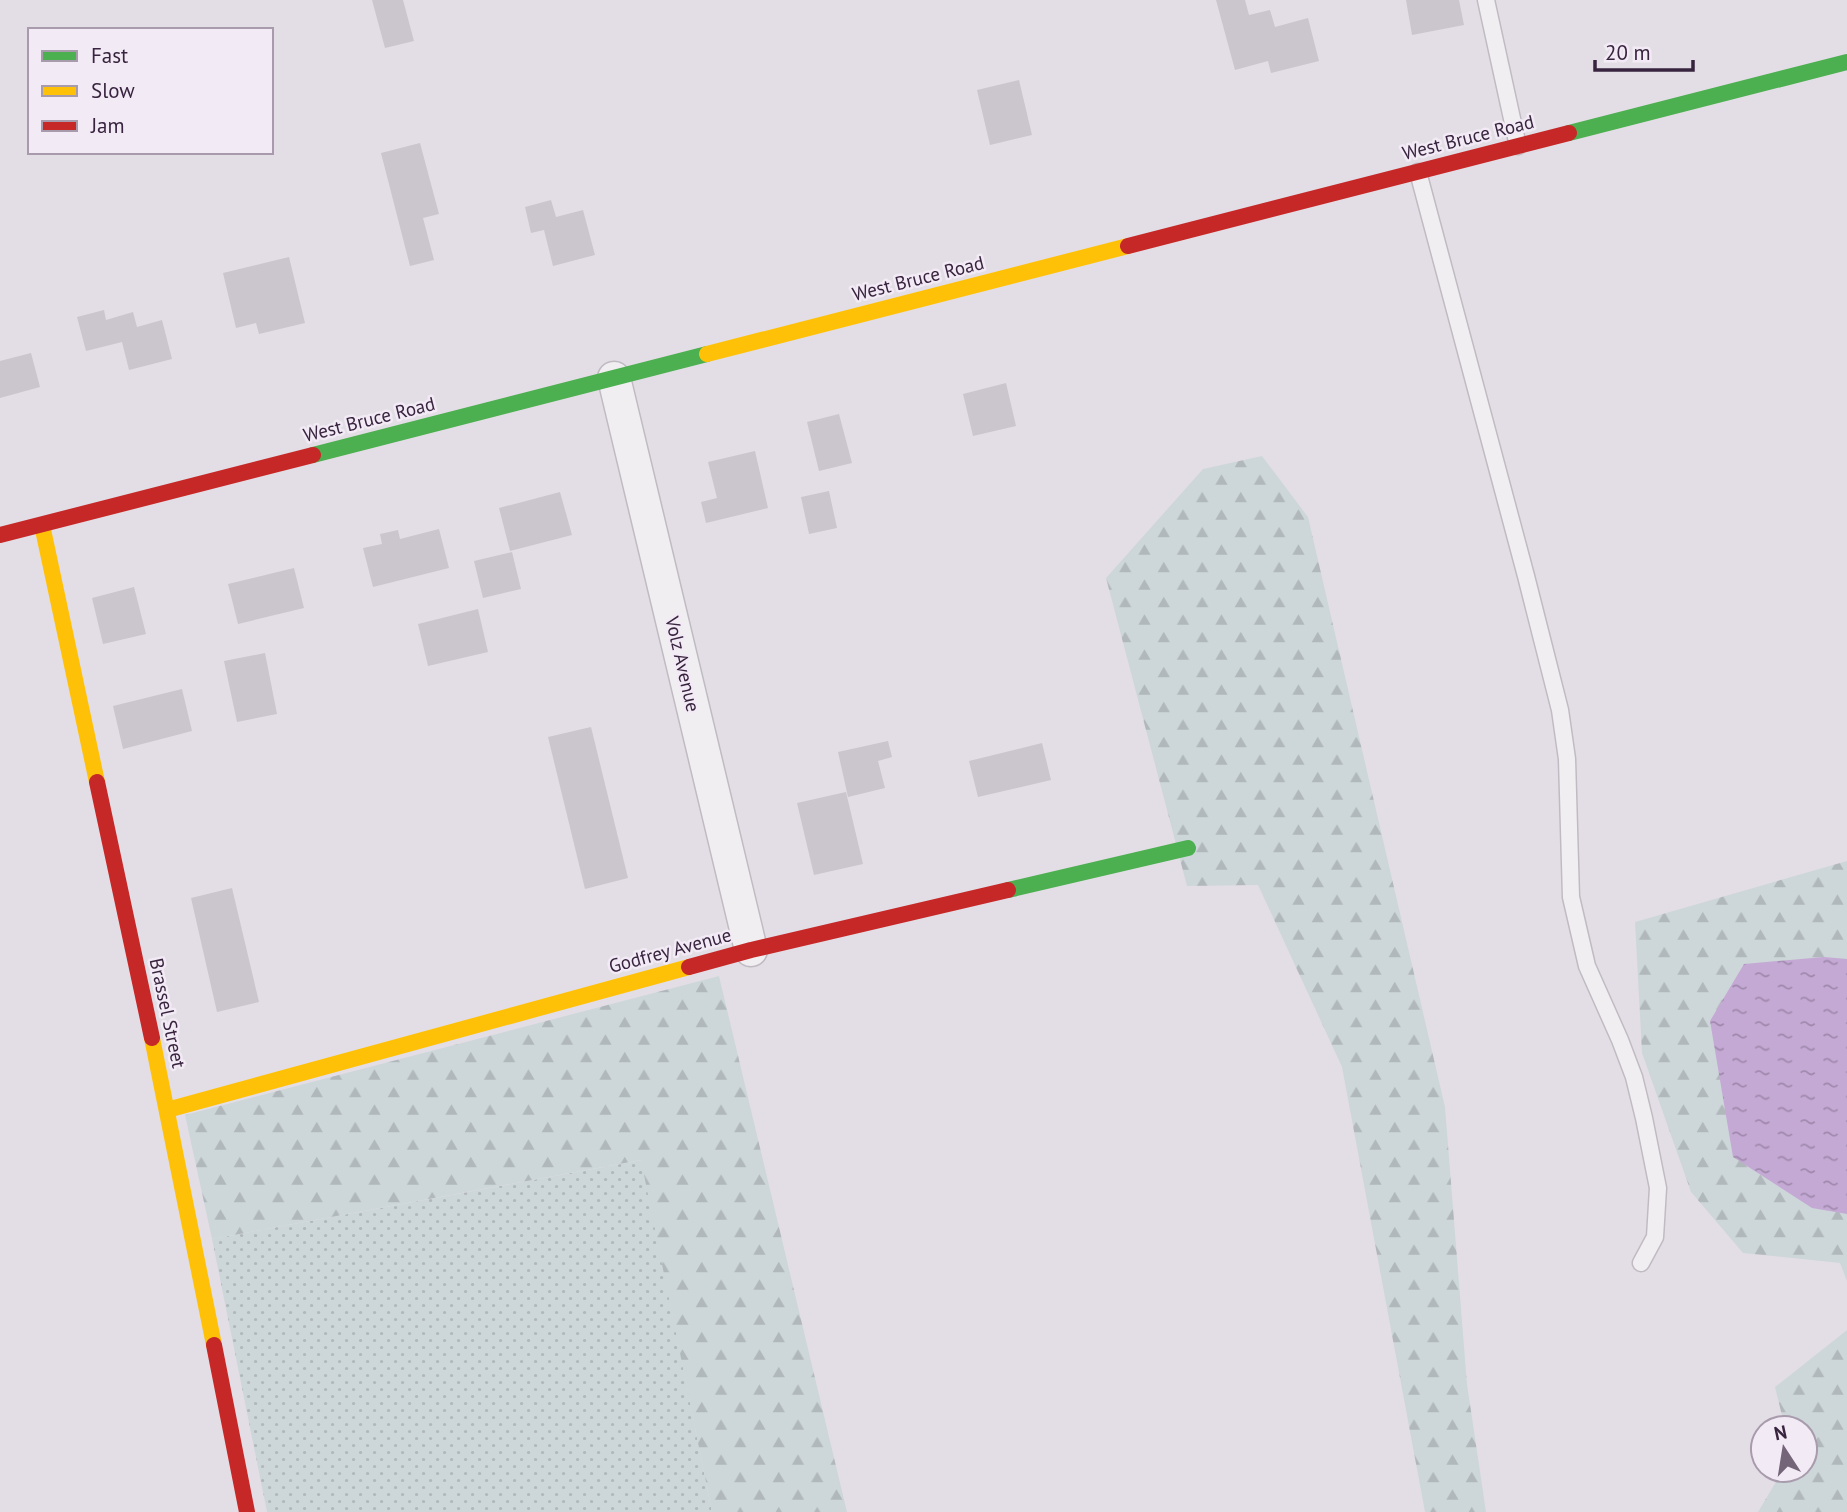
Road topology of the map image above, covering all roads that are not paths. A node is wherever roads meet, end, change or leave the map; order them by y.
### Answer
1 (1486, 0) edge
2 (1847, 62) edge
3 (1518, 146) junction
4 (1419, 172) junction
5 (614, 378) junction
6 (42, 525) junction
7 (0, 535) edge
8 (1188, 848) dead end
9 (751, 950) junction
10 (167, 1110) junction
11 (1641, 1263) dead end
12 (247, 1512) edge

1 - 3 lane
2 - 3 street, West Bruce Road
3 - 4 street, West Bruce Road
4 - 5 street, West Bruce Road
4 - 11 lane
5 - 6 street, West Bruce Road
5 - 9 street, Volz Avenue
6 - 7 street, West Bruce Road
6 - 10 street, Brassel Street
8 - 9 street, Godfrey Avenue
9 - 10 street, Godfrey Avenue
10 - 12 street, Brassel Street

